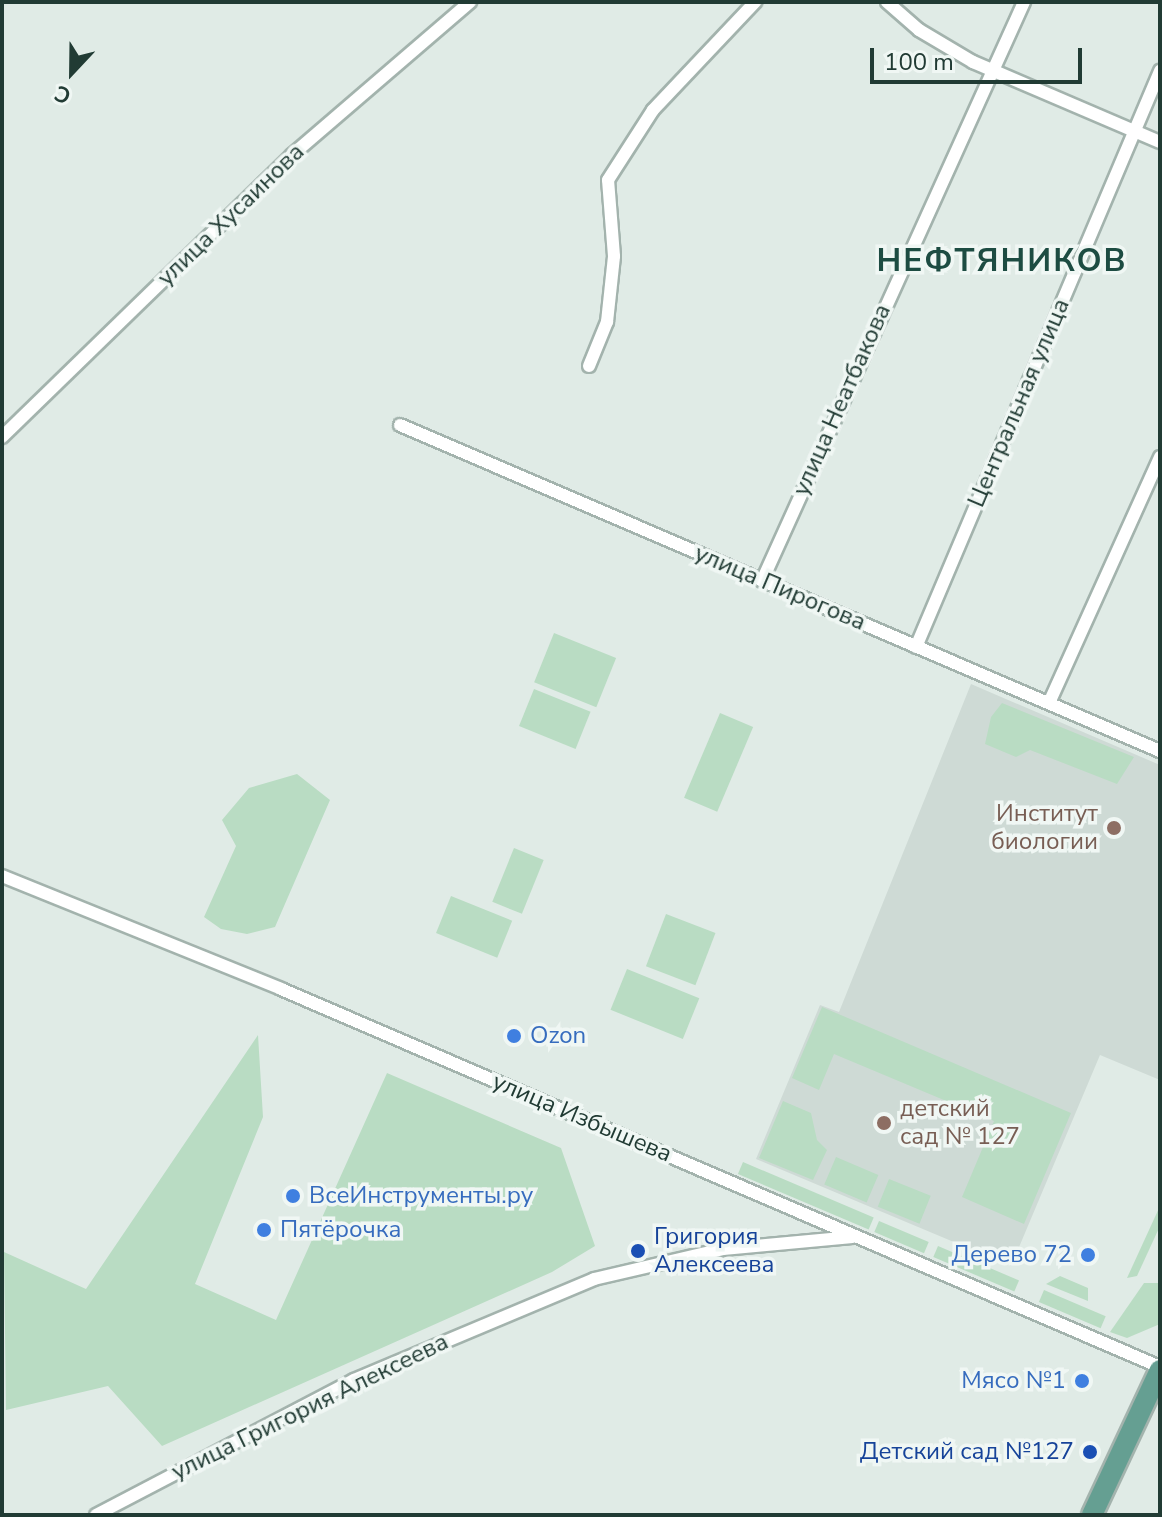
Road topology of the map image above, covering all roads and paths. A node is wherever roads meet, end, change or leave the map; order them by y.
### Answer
1 (470, 2) edge
2 (755, 2) edge
3 (887, 2) edge
4 (1024, 2) edge
5 (993, 70) junction
6 (1160, 71) edge
7 (1134, 131) junction
8 (1160, 142) edge
9 (589, 366) dead end
10 (400, 425) dead end
11 (2, 437) edge
12 (1160, 457) edge
13 (762, 581) junction
14 (916, 647) junction
15 (1049, 703) junction
16 (1160, 751) edge
17 (2, 876) edge
18 (855, 1236) junction
19 (1160, 1368) edge
20 (96, 1515) edge
21 (1092, 1515) edge

1 - 11 street, улица Хусаинова
2 - 9 street
3 - 5 street
4 - 5 street, улица Неатбакова
5 - 7 street
5 - 13 street, улица Неатбакова
6 - 7 street, Центральная улица
7 - 8 street
7 - 14 street, Центральная улица
10 - 13 street, улица Пирогова
12 - 15 street
13 - 14 street, улица Пирогова
14 - 15 street, улица Пирогова
15 - 16 street, улица Пирогова
17 - 18 street, улица Избышева
18 - 19 street, улица Избышева
18 - 20 street, улица Григория Алексеева
19 - 21 main road

